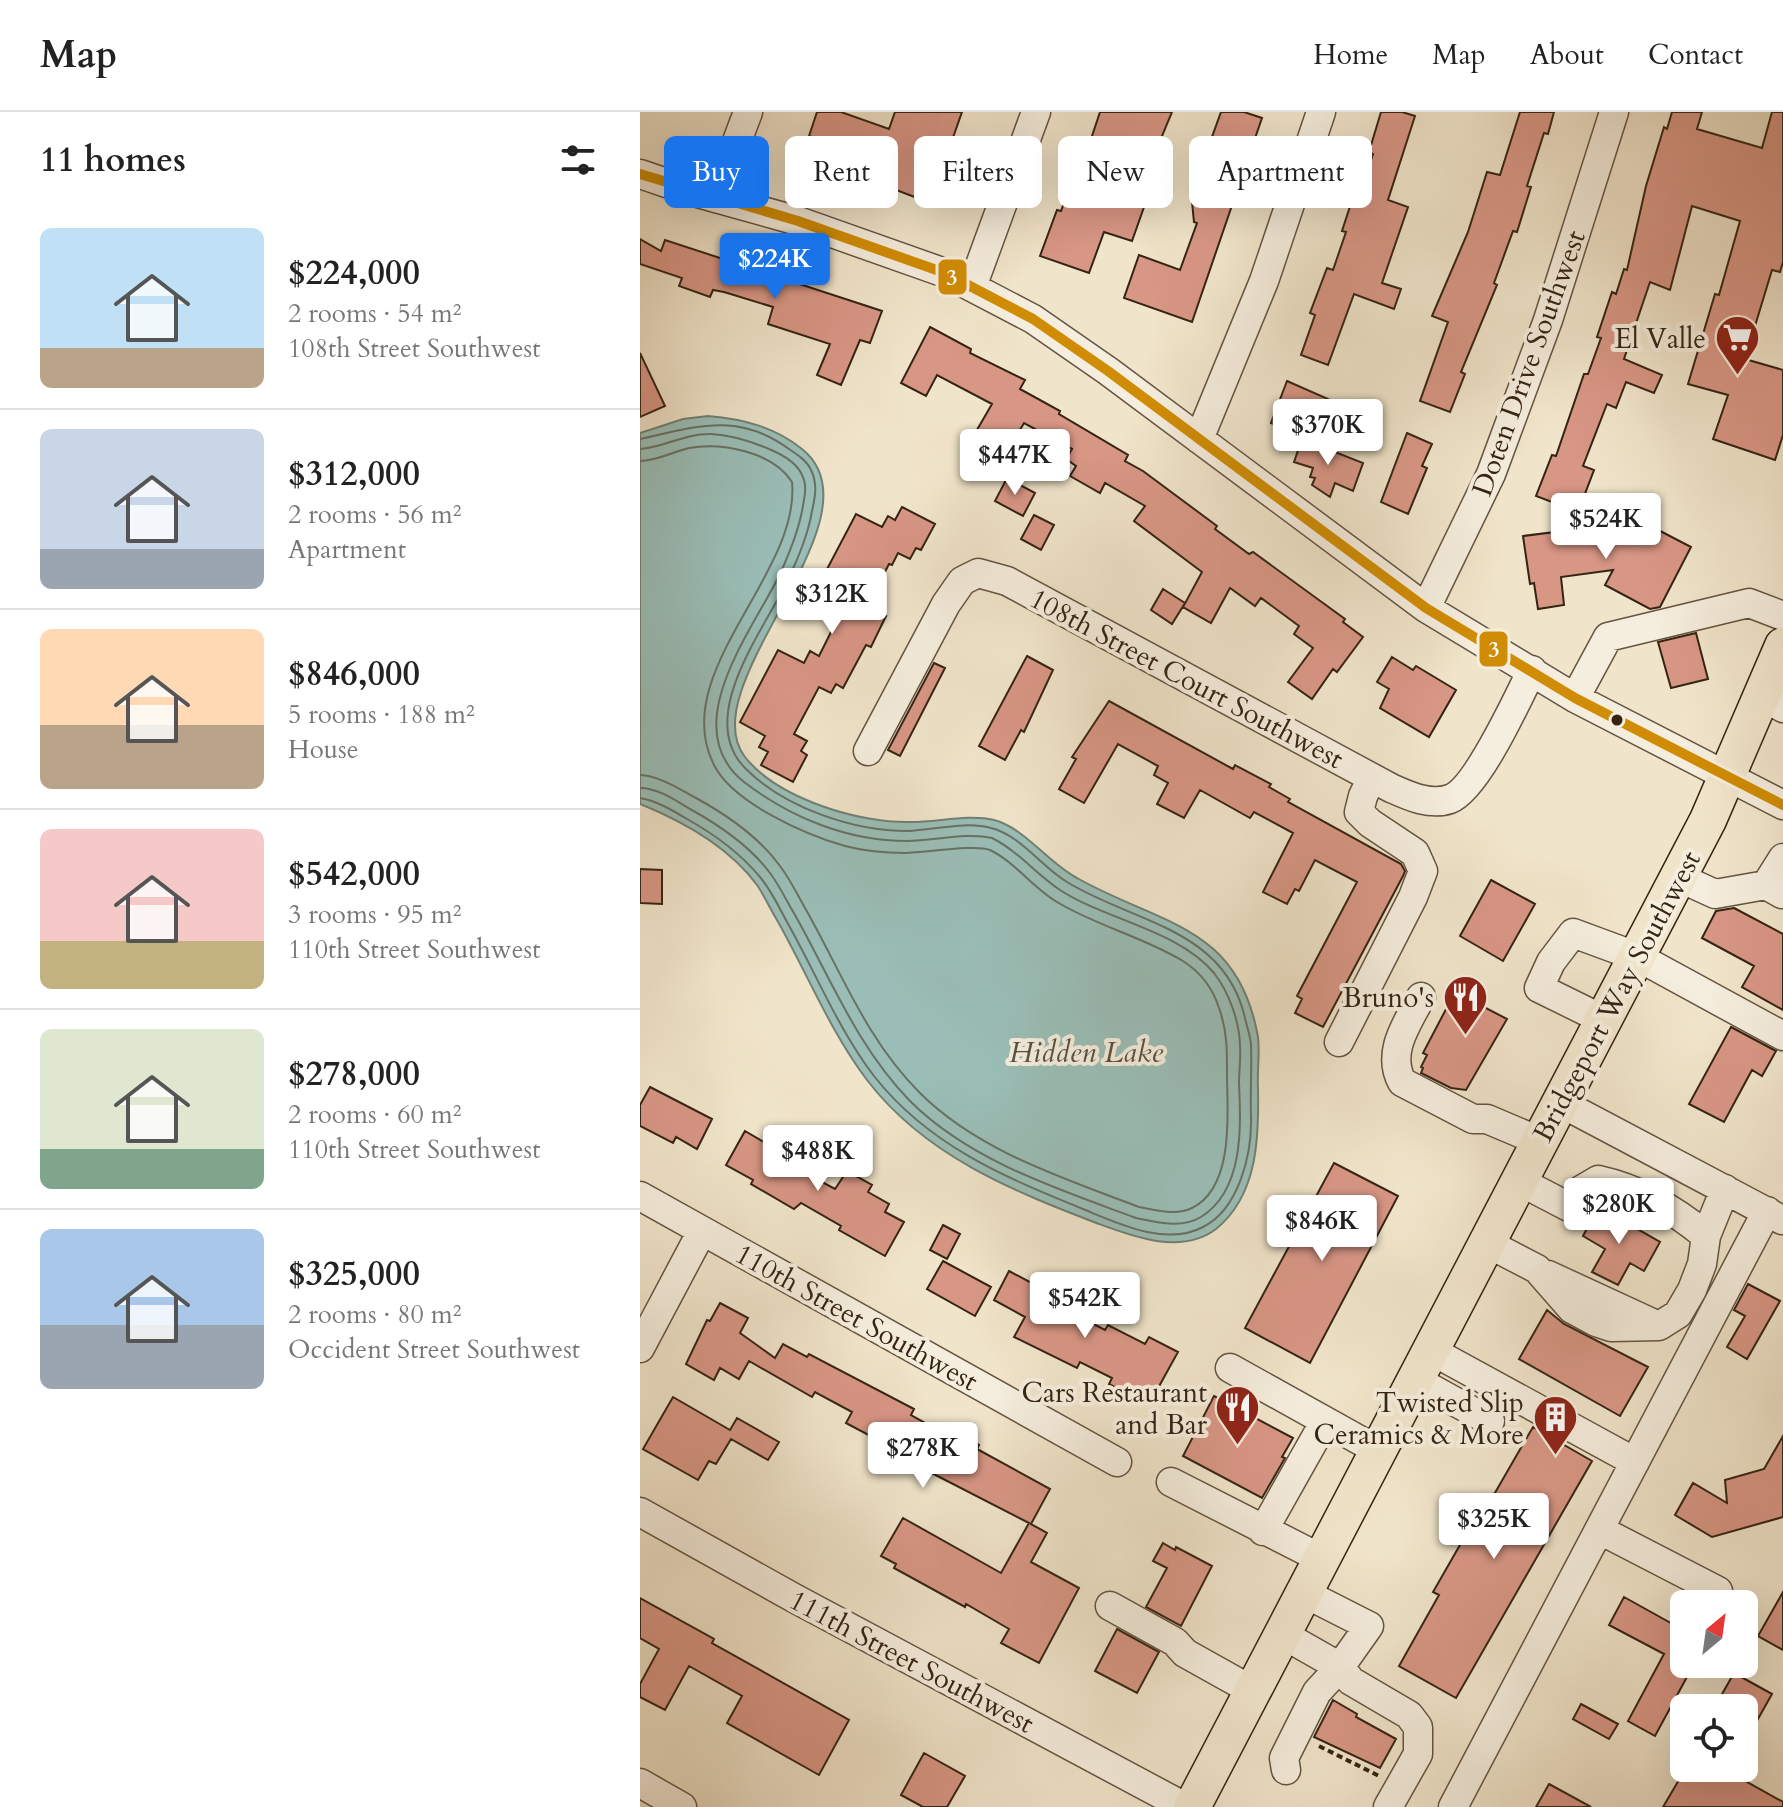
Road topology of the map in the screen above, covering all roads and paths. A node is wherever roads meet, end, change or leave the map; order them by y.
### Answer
1 (748, 112) edge
2 (1036, 112) edge
3 (1321, 112) edge
4 (1614, 112) edge
5 (739, 136) edge
6 (640, 174) edge
7 (664, 182) edge
8 (752, 208) edge
9 (972, 287) junction
10 (1199, 439) junction
11 (1426, 608) junction
12 (1783, 616) edge
13 (1783, 646) edge
14 (1532, 670) junction
15 (1575, 698) junction
16 (1772, 701) edge
17 (868, 751) dead end
18 (1726, 776) junction
19 (1372, 778) junction
20 (1783, 805) edge
21 (1783, 858) edge
22 (1678, 877) junction
23 (1774, 890) edge
24 (1638, 957) junction
25 (1421, 997) dead end
26 (1604, 1020) junction
27 (1783, 1036) edge
28 (1339, 1042) dead end
29 (1561, 1103) junction
30 (1539, 1141) junction
31 (1519, 1181) junction
32 (1725, 1189) junction
33 (640, 1196) edge
34 (1775, 1216) edge
35 (702, 1231) junction
36 (1706, 1236) junction
37 (1487, 1243) junction
38 (640, 1348) edge
39 (1424, 1366) junction
40 (1230, 1368) dead end
41 (1325, 1421) junction
42 (1490, 1421) dead end
43 (1379, 1451) junction
44 (1117, 1462) dead end
45 (1635, 1462) junction
46 (1171, 1482) dead end
47 (640, 1512) edge
48 (1600, 1530) junction
49 (1263, 1531) junction
50 (1322, 1559) junction
51 (1716, 1590) edge
52 (1304, 1593) junction
53 (1110, 1606) dead end
54 (1282, 1634) junction
55 (1340, 1667) junction
56 (1253, 1691) junction
57 (1286, 1770) dead end
58 (640, 1783) edge
59 (682, 1807) edge
60 (1185, 1807) edge
61 (1192, 1807) edge
62 (1388, 1807) edge
63 (1453, 1807) edge

1 - 5 street
2 - 9 street
3 - 10 street
4 - 11 street, Doten Drive Southwest
6 - 7 street
8 - 9 street
9 - 10 street
10 - 11 street
11 - 14 street
12 - 15 street
13 - 16 main road, Bridgeport Way Southwest
14 - 15 street
14 - 19 street, 108th Street Court Southwest
15 - 18 street
16 - 18 main road, Bridgeport Way Southwest
17 - 19 street, 108th Street Court Southwest
18 - 20 street
18 - 22 main road, Bridgeport Way Southwest
19 - 28 street
21 - 23 street
22 - 23 street
22 - 24 main road, Bridgeport Way Southwest
24 - 26 main road, Bridgeport Way Southwest
24 - 26 street
24 - 27 street
25 - 30 street
26 - 29 main road, Bridgeport Way Southwest
29 - 30 main road, Bridgeport Way Southwest
29 - 32 street
30 - 31 main road, Bridgeport Way Southwest
31 - 36 street
31 - 37 main road, Bridgeport Way Southwest
32 - 34 street
32 - 36 street
33 - 35 street, 110th Street Southwest
34 - 45 street
35 - 38 street
35 - 44 street, 110th Street Southwest
36 - 37 street
37 - 39 main road, Bridgeport Way Southwest
39 - 42 street
39 - 43 main road, Bridgeport Way Southwest
39 - 45 street
40 - 41 street
41 - 43 street
41 - 49 street
43 - 50 main road, Bridgeport Way Southwest
45 - 48 street
46 - 49 street
47 - 60 street, 111th Street Southwest
48 - 51 street
48 - 63 street
49 - 50 street
50 - 52 main road, Bridgeport Way Southwest
52 - 54 main road, Bridgeport Way Southwest
52 - 55 street
53 - 56 street
54 - 55 street
54 - 56 main road, Bridgeport Way Southwest
55 - 57 street
55 - 62 street
56 - 61 main road, Bridgeport Way Southwest
58 - 59 street

